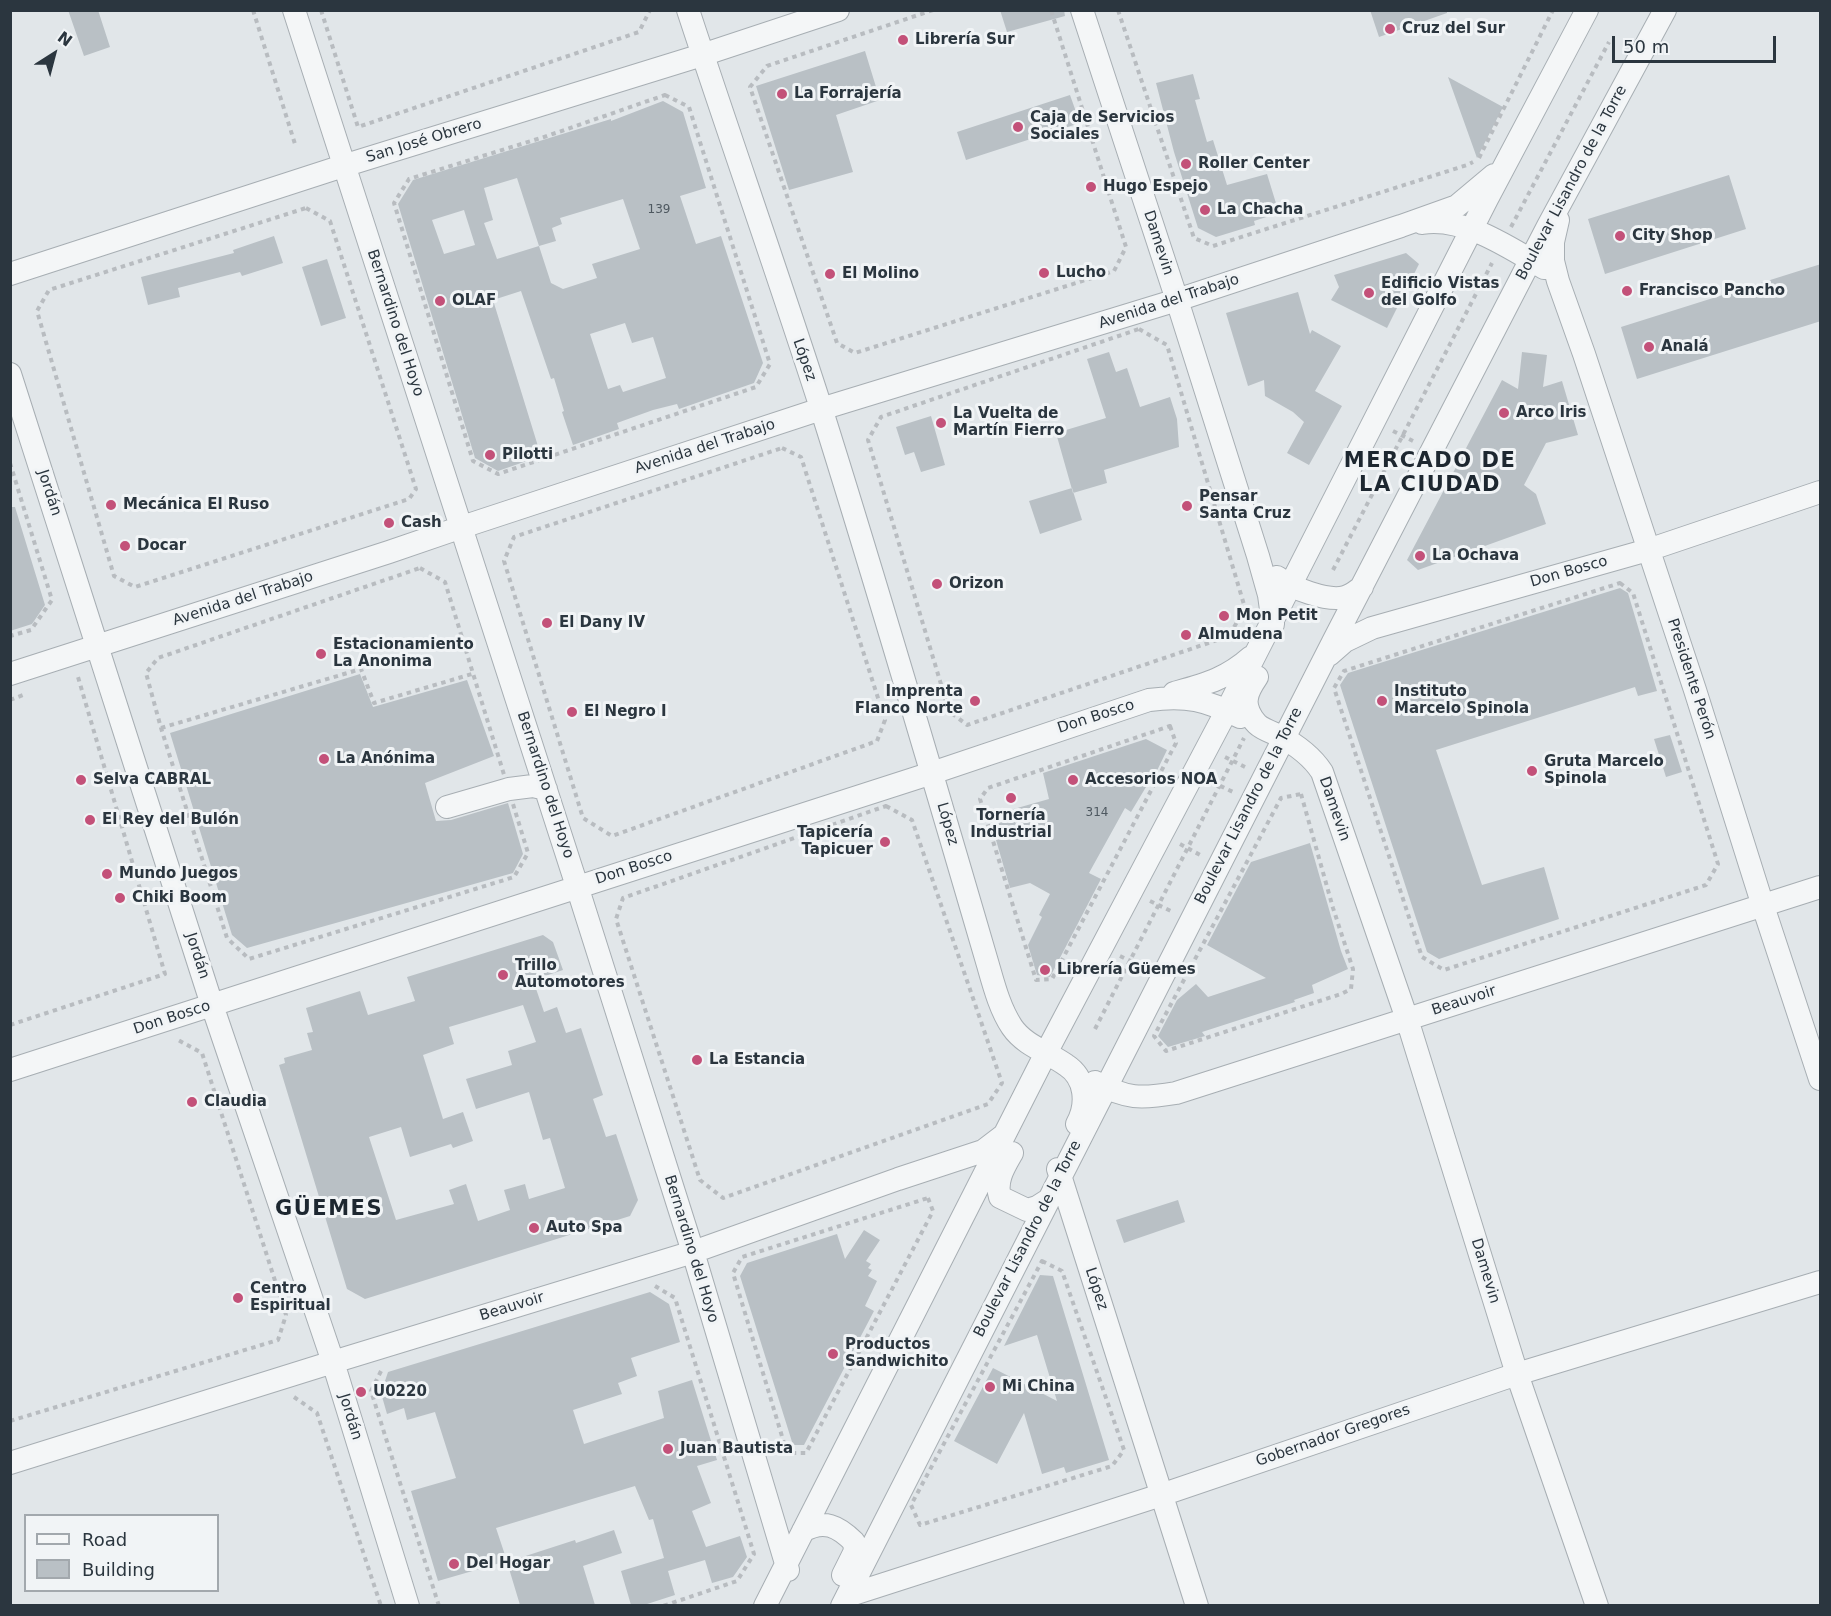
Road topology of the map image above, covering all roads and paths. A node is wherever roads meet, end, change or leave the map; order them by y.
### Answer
1 (253, 10) edge
2 (294, 10) edge
3 (321, 10) edge
4 (650, 10) edge
5 (688, 10) edge
6 (838, 10) edge
7 (933, 10) edge
8 (1051, 10) edge
9 (1082, 10) edge
10 (1118, 10) edge
11 (1553, 10) edge
12 (1587, 10) edge
13 (1665, 10) edge
14 (1676, 10) edge
15 (1651, 35) junction
16 (1609, 42) dead end
17 (702, 55) junction
18 (295, 144) dead end
19 (1507, 161) junction
20 (343, 166) junction
21 (410, 179) joint
22 (1565, 195) junction
23 (306, 208) joint
24 (1401, 226) junction
25 (1473, 229) junction
26 (1502, 245) junction
27 (1530, 260) junction
28 (10, 274) edge
29 (1558, 281) junction
30 (1177, 300) junction
31 (1139, 329) joint
32 (10, 374) edge
33 (821, 409) junction
34 (1386, 428) dead end
35 (1402, 436) junction
36 (1419, 444) dead end
37 (10, 463) edge
38 (1821, 492) edge
39 (462, 527) junction
40 (1648, 550) junction
41 (1258, 556) junction
42 (1333, 556) dead end
43 (1338, 560) junction
44 (1344, 562) dead end
45 (1333, 570) dead end
46 (1290, 585) junction
47 (1362, 587) junction
48 (1273, 620) junction
49 (10, 636) edge
50 (97, 646) junction
51 (1256, 652) junction
52 (1324, 660) junction
53 (1344, 671) joint
54 (869, 672) joint
55 (10, 674) edge
56 (472, 674) junction
57 (78, 677) dead end
58 (1149, 700) junction
59 (1227, 710) junction
60 (161, 728) junction
61 (1263, 732) junction
62 (1217, 753) dead end
63 (1233, 761) junction
64 (1250, 770) dead end
65 (932, 773) junction
66 (1204, 777) dead end
67 (1221, 786) junction
68 (509, 789) junction
69 (546, 789) junction
70 (1238, 794) dead end
71 (447, 807) dead end
72 (912, 820) joint
73 (1171, 839) dead end
74 (1189, 848) junction
75 (1205, 857) dead end
76 (577, 886) junction
77 (1821, 888) edge
78 (1142, 897) dead end
79 (1158, 905) junction
80 (1762, 906) junction
81 (1176, 914) dead end
82 (1113, 953) dead end
83 (1130, 961) junction
84 (1147, 969) dead end
85 (1036, 980) joint
86 (212, 1005) junction
87 (1407, 1019) junction
88 (10, 1024) edge
89 (1095, 1029) dead end
90 (1154, 1036) joint
91 (202, 1053) dead end
92 (1046, 1053) junction
93 (1068, 1066) junction
94 (10, 1070) edge
95 (1821, 1079) edge
96 (1032, 1081) junction
97 (1106, 1088) junction
98 (1006, 1134) junction
99 (1060, 1176) junction
100 (928, 1198) joint
101 (1048, 1200) junction
102 (693, 1252) junction
103 (1821, 1282) edge
104 (652, 1284) dead end
105 (333, 1362) junction
106 (383, 1366) dead end
107 (1516, 1374) junction
108 (290, 1394) dead end
109 (10, 1421) edge
110 (10, 1463) edge
111 (1161, 1495) junction
112 (911, 1505) joint
113 (803, 1531) junction
114 (786, 1563) junction
115 (778, 1595) edge
116 (838, 1602) edge
117 (381, 1605) edge
118 (408, 1605) edge
119 (439, 1605) edge
120 (663, 1605) edge
121 (756, 1605) edge
122 (765, 1605) edge
123 (1197, 1605) edge
124 (1597, 1605) edge

1 - 18 path
2 - 20 street, Bernardino del Hoyo
3 - 4 path
5 - 17 street, López
6 - 17 street, San José Obrero
7 - 8 path
9 - 30 street, Damevin
10 - 11 path
12 - 19 street
13 - 15 street, Boulevar Lisandro de la Torre
14 - 15 street
15 - 22 street, Boulevar Lisandro de la Torre
16 - 26 path
17 - 20 street, San José Obrero
17 - 33 street, López
19 - 24 street
19 - 25 street
20 - 28 street, San José Obrero
20 - 39 street, Bernardino del Hoyo
21 - 21 path
22 - 27 street, Boulevar Lisandro de la Torre
22 - 29 street, Presidente Perón
23 - 23 path
24 - 25 street
24 - 30 street, Avenida del Trabajo
25 - 26 street
25 - 46 street
26 - 27 street
26 - 35 path
27 - 29 street
27 - 47 street, Boulevar Lisandro de la Torre
29 - 40 street, Presidente Perón
30 - 33 street, Avenida del Trabajo
30 - 41 street, Damevin
31 - 31 path
32 - 50 street, Jordán
33 - 39 street, Avenida del Trabajo
33 - 65 street, López
34 - 35 path
35 - 36 path
35 - 43 path
37 - 49 path
38 - 40 street, Don Bosco
39 - 50 street, Avenida del Trabajo
39 - 69 street, Bernardino del Hoyo
40 - 52 street, Don Bosco
40 - 80 street, Presidente Perón
41 - 46 street
41 - 48 street, Damevin
42 - 43 path
43 - 44 path
43 - 45 path
46 - 47 street
46 - 48 street
47 - 52 street, Boulevar Lisandro de la Torre
48 - 51 street
48 - 61 street, Damevin
50 - 55 street, Avenida del Trabajo
50 - 86 street, Jordán
51 - 58 street
51 - 59 street
52 - 61 street, Boulevar Lisandro de la Torre
53 - 53 path
54 - 54 path
56 - 60 path
56 - 60 path
56 - 68 path
57 - 88 path
58 - 59 street, Don Bosco
58 - 65 street, Don Bosco
59 - 61 street, Don Bosco
59 - 92 street
60 - 68 path
61 - 63 path
61 - 87 street, Damevin
61 - 97 street, Boulevar Lisandro de la Torre
62 - 63 path
63 - 64 path
63 - 67 path
65 - 76 street, Don Bosco
65 - 92 street, López
66 - 67 path
67 - 70 path
67 - 74 path
68 - 69 street
68 - 71 street
69 - 76 street, Bernardino del Hoyo
72 - 72 path
73 - 74 path
74 - 75 path
74 - 79 path
76 - 86 street, Don Bosco
76 - 102 street, Bernardino del Hoyo
77 - 80 street, Beauvoir
78 - 79 path
79 - 81 path
79 - 83 path
80 - 87 street, Beauvoir
80 - 95 street, Presidente Perón
82 - 83 path
83 - 84 path
83 - 89 path
85 - 85 path
86 - 94 street, Don Bosco
86 - 105 street, Jordán
87 - 97 street, Beauvoir
87 - 107 street, Damevin
90 - 90 path
91 - 109 path
92 - 93 street, López
92 - 96 street
93 - 96 street
93 - 97 street, Beauvoir
93 - 99 street, López
96 - 98 street
96 - 101 street
97 - 99 street, Boulevar Lisandro de la Torre
98 - 102 street, Beauvoir
98 - 113 street
99 - 101 street, Boulevar Lisandro de la Torre
99 - 111 street, López
100 - 100 path
101 - 116 street, Boulevar Lisandro de la Torre
102 - 105 street, Beauvoir
102 - 114 street, Bernardino del Hoyo
103 - 107 street, Gobernador Gregores
104 - 120 path
105 - 110 street, Beauvoir
105 - 118 street, Jordán
106 - 119 path
107 - 111 street, Gobernador Gregores
107 - 124 street, Damevin
108 - 117 path
111 - 116 street, Gobernador Gregores
111 - 123 street, López
112 - 112 path
113 - 114 street
113 - 116 street
114 - 115 street
115 - 121 street
115 - 122 street

